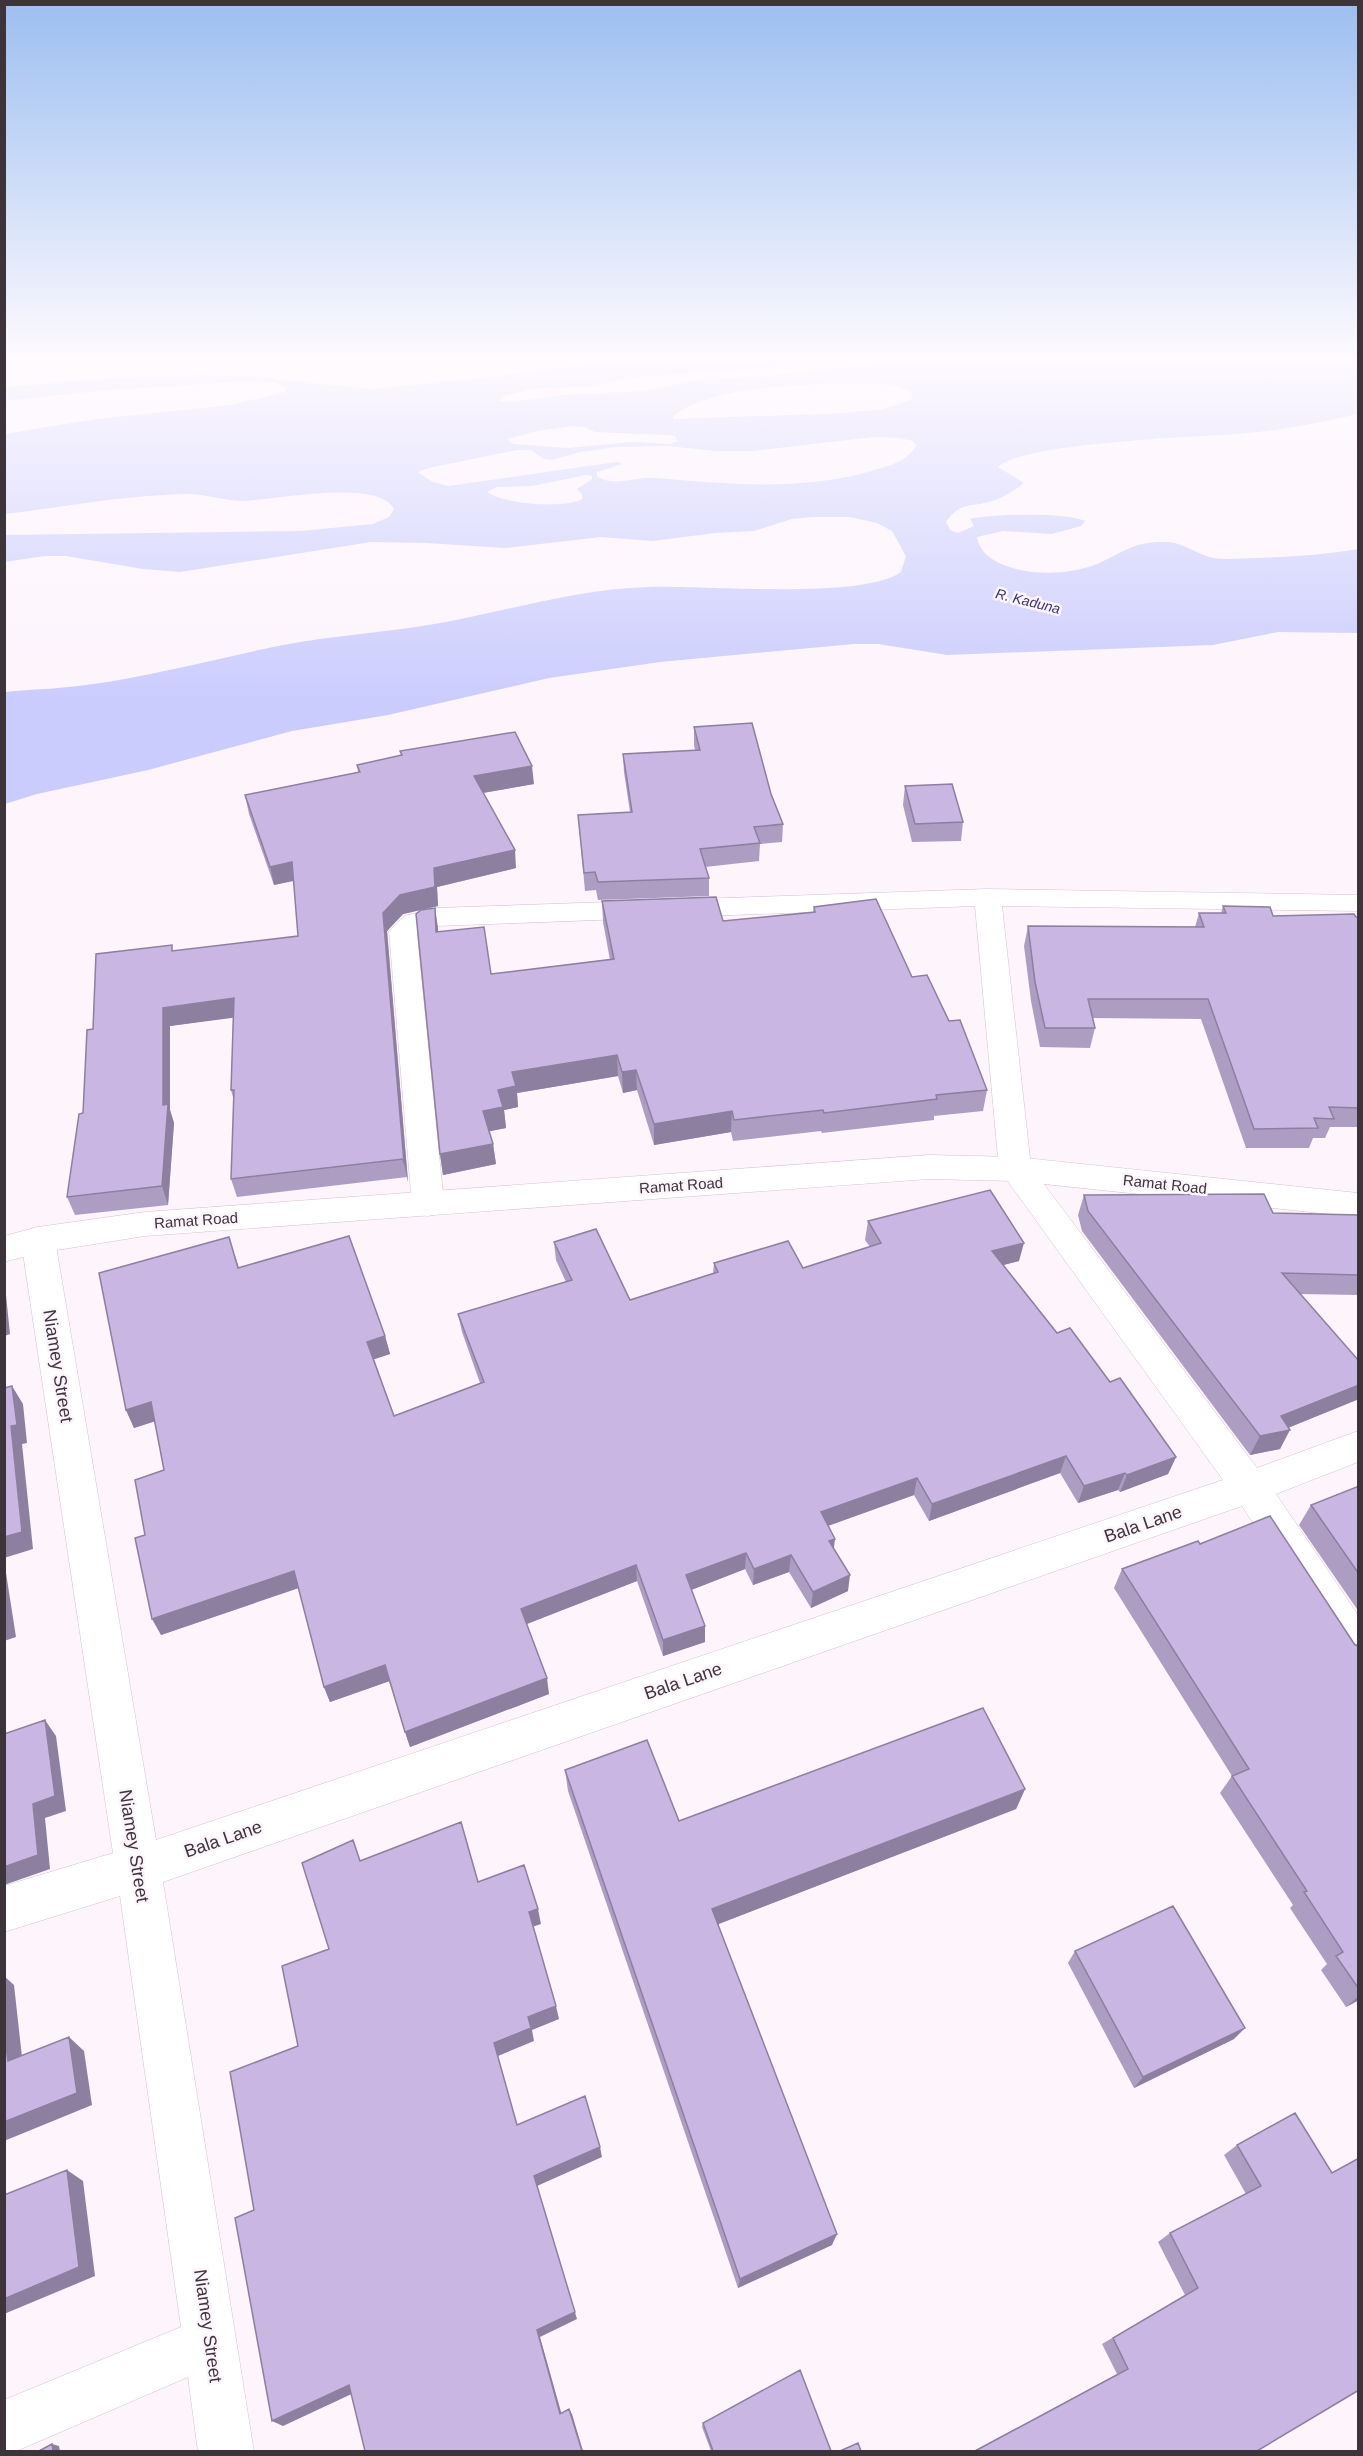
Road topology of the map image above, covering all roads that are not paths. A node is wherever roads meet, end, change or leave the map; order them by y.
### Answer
1 (988, 897) junction
2 (1359, 903) edge
3 (1015, 1169) junction
4 (428, 1204) junction
5 (1359, 1205) edge
6 (21, 1245) edge
7 (1359, 1446) edge
8 (1250, 1487) junction
9 (1359, 1649) edge
10 (138, 1868) junction
11 (4, 1909) edge
12 (210, 2341) junction
13 (4, 2427) edge
14 (226, 2451) edge

1 - 2 street
1 - 3 street
1 - 4 street
3 - 4 street, Ramat Road
3 - 5 street, Ramat Road
3 - 8 street
4 - 6 street, Ramat Road
6 - 10 street, Niamey Street
7 - 8 street, Bala Lane
8 - 9 street
8 - 10 street, Bala Lane
10 - 11 street, Bala Lane
10 - 12 street, Niamey Street
12 - 13 street
12 - 14 street, Niamey Street

